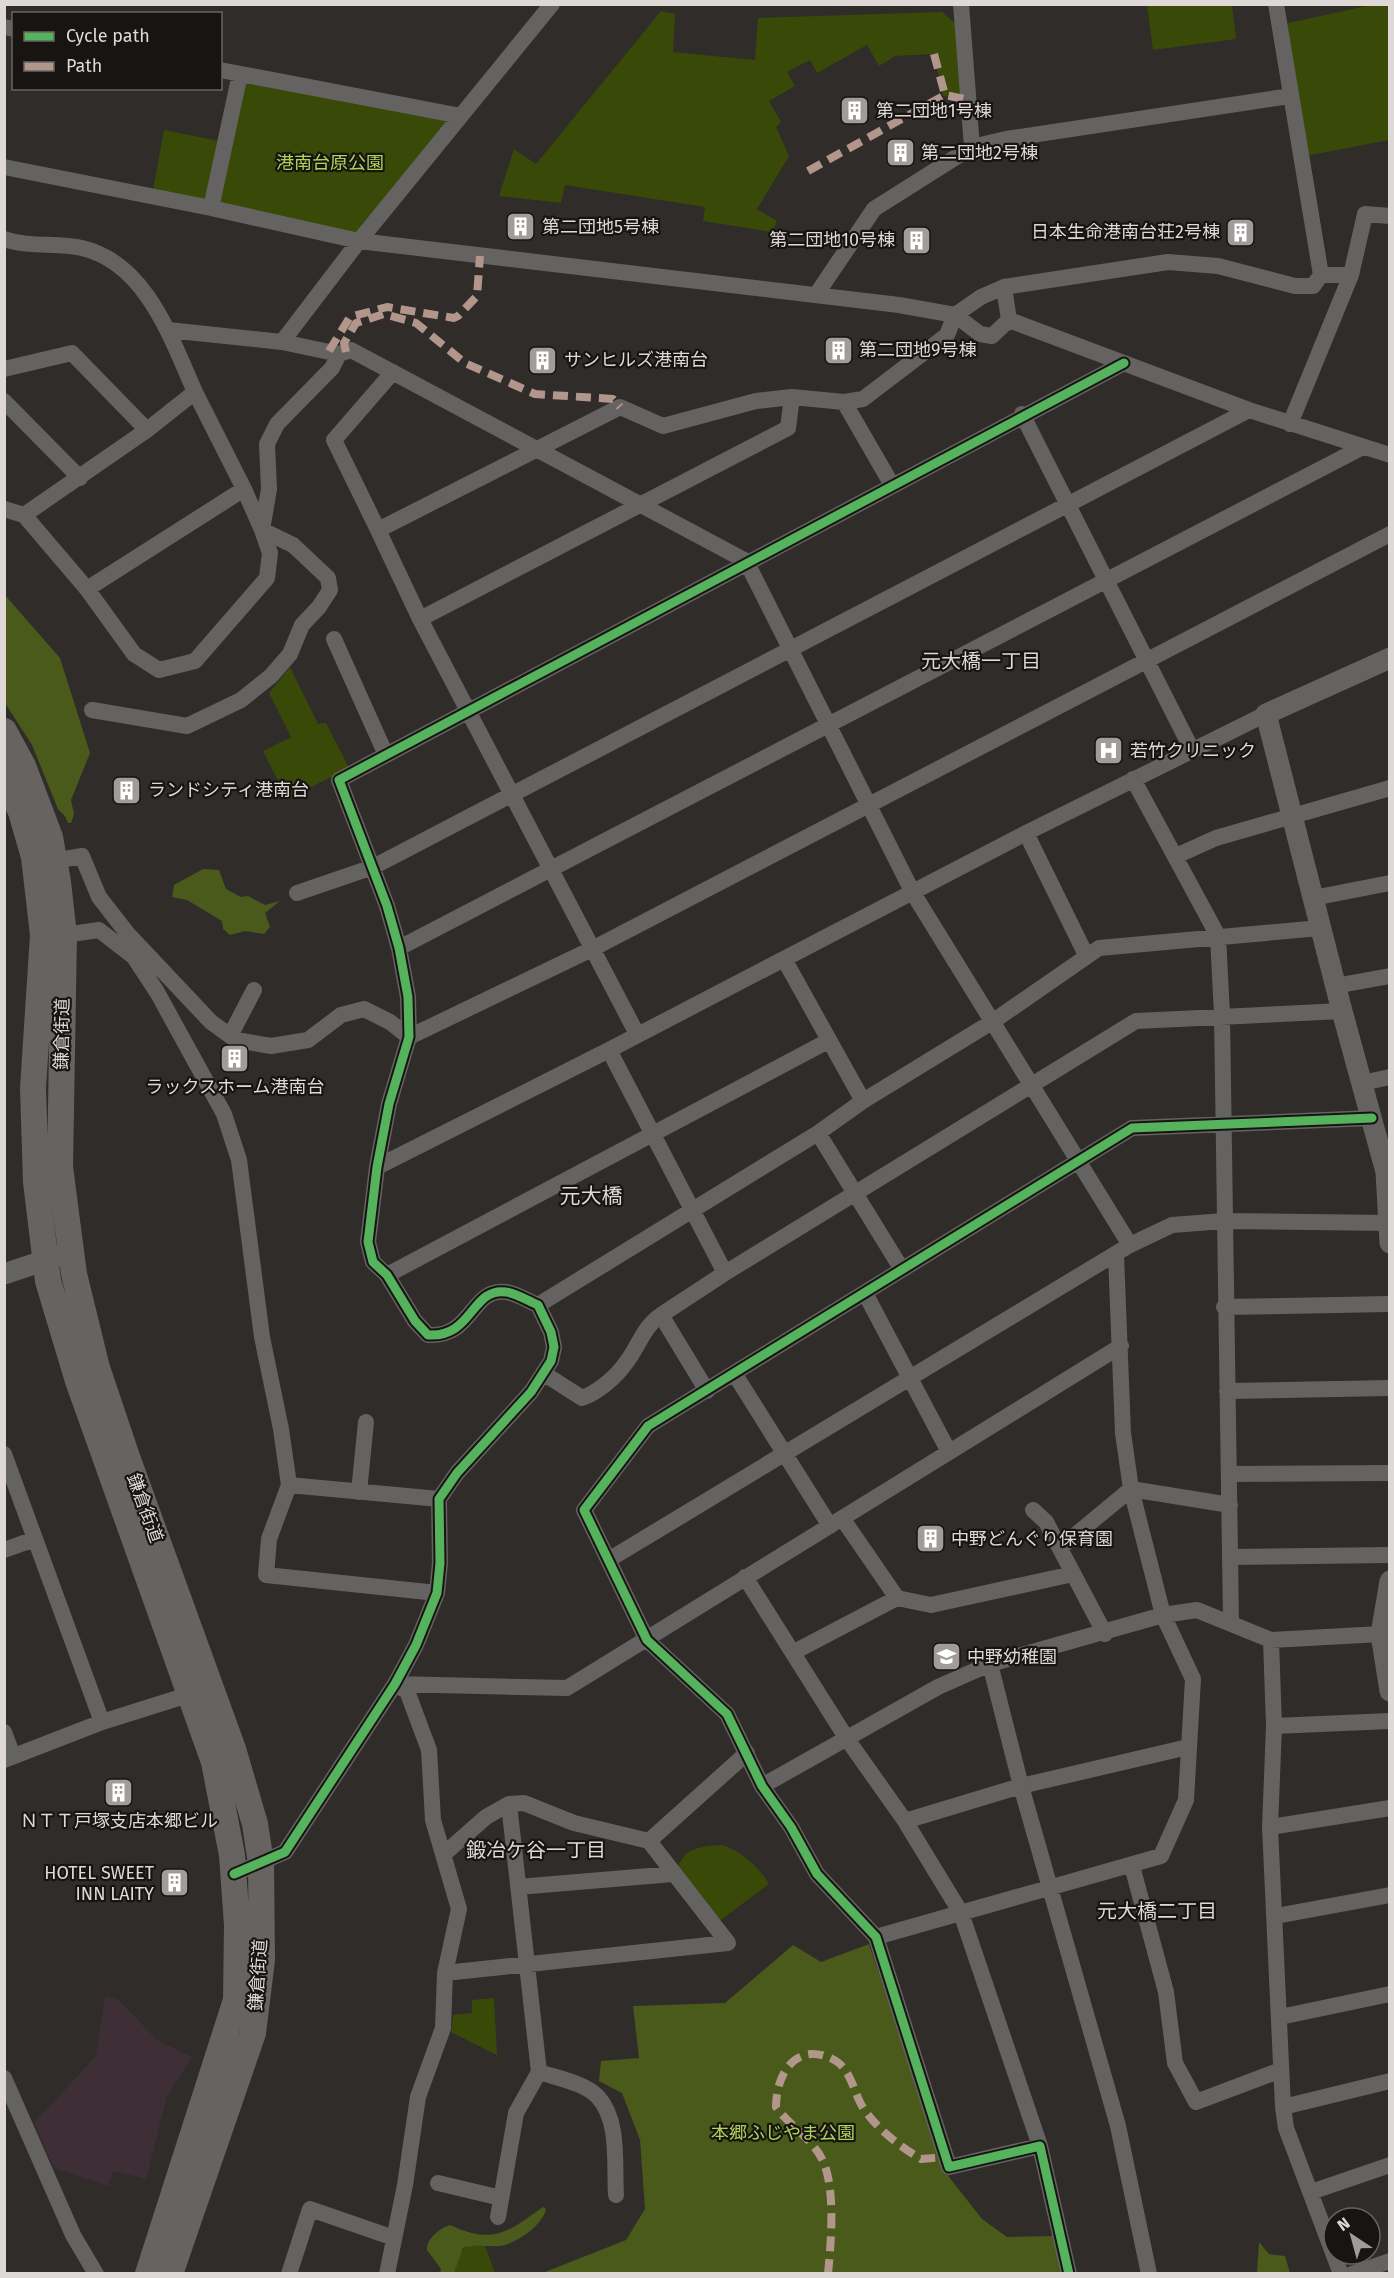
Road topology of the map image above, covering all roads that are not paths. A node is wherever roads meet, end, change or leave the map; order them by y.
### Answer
1 (552, 4) edge
2 (961, 4) edge
3 (1276, 4) edge
4 (222, 70) edge
5 (240, 74) junction
6 (1290, 96) junction
7 (461, 116) junction
8 (972, 147) junction
9 (4, 167) edge
10 (211, 208) junction
11 (1389, 216) edge
12 (4, 238) edge
13 (359, 242) junction
14 (1321, 275) junction
15 (1350, 275) junction
16 (1004, 287) junction
17 (816, 295) junction
18 (955, 315) junction
19 (1010, 320) junction
20 (168, 330) junction
21 (282, 342) junction
22 (339, 354) junction
23 (1124, 363) junction
24 (4, 369) edge
25 (393, 372) junction
26 (195, 392) junction
27 (792, 397) junction
28 (4, 401) edge
29 (844, 402) junction
30 (1249, 410) junction
31 (1022, 414) junction
32 (1290, 424) junction
33 (147, 430) junction
34 (1363, 447) junction
35 (535, 450) junction
36 (1388, 450) edge
37 (80, 478) junction
38 (892, 485) junction
39 (244, 489) junction
40 (1070, 504) junction
41 (640, 505) junction
42 (4, 509) edge
43 (24, 515) junction
44 (262, 530) junction
45 (378, 530) junction
46 (1389, 534) edge
47 (746, 561) junction
48 (1108, 581) junction
49 (87, 589) junction
50 (420, 619) junction
51 (334, 639) dead end
52 (792, 650) junction
53 (1389, 658) edge
54 (1146, 662) junction
55 (92, 710) dead end
56 (468, 711) junction
57 (1266, 714) junction
58 (831, 725) junction
59 (4, 731) edge
60 (1192, 750) junction
61 (386, 754) junction
62 (4, 774) edge
63 (1133, 779) junction
64 (1389, 788) edge
65 (512, 795) junction
66 (870, 803) junction
67 (1293, 816) junction
68 (1026, 833) junction
69 (1176, 856) junction
70 (54, 861) junction
71 (373, 867) junction
72 (552, 871) junction
73 (1389, 883) edge
74 (297, 892) dead end
75 (913, 893) junction
76 (1313, 898) junction
77 (1320, 928) junction
78 (64, 935) junction
79 (1218, 936) junction
80 (122, 937) junction
81 (399, 948) junction
82 (592, 949) junction
83 (1086, 956) junction
84 (784, 959) junction
85 (1389, 976) edge
86 (1335, 986) junction
87 (254, 990) dead end
88 (1341, 1011) junction
89 (1222, 1015) junction
90 (992, 1022) junction
91 (637, 1034) junction
92 (230, 1036) junction
93 (409, 1037) junction
94 (828, 1041) junction
95 (609, 1050) junction
96 (1389, 1077) edge
97 (1362, 1083) junction
98 (1031, 1085) junction
99 (863, 1101) junction
100 (1372, 1118) junction
101 (1223, 1126) junction
102 (652, 1133) junction
103 (818, 1133) junction
104 (1077, 1161) junction
105 (377, 1167) junction
106 (1388, 1172) edge
107 (855, 1193) junction
108 (692, 1210) junction
109 (1224, 1221) junction
110 (1389, 1223) edge
111 (1389, 1243) edge
112 (1123, 1250) junction
113 (70, 1252) junction
114 (45, 1259) junction
115 (901, 1269) junction
116 (724, 1273) junction
117 (4, 1274) edge
118 (387, 1275) junction
119 (865, 1293) junction
120 (1389, 1304) edge
121 (538, 1305) junction
122 (1224, 1307) junction
123 (661, 1315) junction
124 (1121, 1346) junction
125 (543, 1373) junction
126 (735, 1373) junction
127 (912, 1378) junction
128 (1389, 1388) edge
129 (707, 1391) junction
130 (1227, 1391) junction
131 (366, 1422) dead end
132 (949, 1452) junction
133 (4, 1454) edge
134 (784, 1454) junction
135 (1389, 1473) edge
136 (1230, 1474) junction
137 (289, 1485) junction
138 (1131, 1489) junction
139 (359, 1492) junction
140 (439, 1499) junction
141 (1230, 1505) junction
142 (1033, 1510) dead end
143 (836, 1522) junction
144 (35, 1539) junction
145 (1060, 1547) junction
146 (4, 1550) edge
147 (1389, 1555) edge
148 (1231, 1557) junction
149 (610, 1559) junction
150 (1073, 1574) junction
151 (745, 1577) junction
152 (1389, 1581) edge
153 (437, 1593) junction
154 (897, 1598) junction
155 (1163, 1615) junction
156 (1231, 1622) junction
157 (1105, 1634) junction
158 (1381, 1634) junction
159 (647, 1640) junction
160 (1271, 1640) junction
161 (795, 1652) junction
162 (1388, 1663) edge
163 (990, 1664) junction
164 (395, 1684) junction
165 (1389, 1691) edge
166 (191, 1694) junction
167 (1389, 1721) edge
168 (102, 1722) junction
169 (1274, 1726) junction
170 (4, 1732) edge
171 (847, 1739) junction
172 (1188, 1747) junction
173 (747, 1753) junction
174 (9, 1758) edge
175 (762, 1786) junction
176 (1021, 1786) junction
177 (509, 1804) junction
178 (1389, 1808) edge
179 (905, 1821) junction
180 (1270, 1827) junction
181 (649, 1841) junction
182 (444, 1854) junction
183 (261, 1863) junction
184 (1132, 1866) junction
185 (234, 1874) junction
186 (673, 1874) junction
187 (518, 1887) junction
188 (1050, 1888) junction
189 (1389, 1895) edge
190 (961, 1913) junction
191 (1276, 1916) junction
192 (876, 1937) junction
193 (527, 1966) junction
194 (445, 1973) junction
195 (1389, 1994) edge
196 (1280, 2017) junction
197 (1281, 2070) junction
198 (539, 2072) junction
199 (4, 2078) edge
200 (1389, 2081) edge
201 (1283, 2107) junction
202 (1040, 2146) junction
203 (1389, 2165) edge
204 (438, 2183) dead end
205 (1311, 2192) junction
206 (616, 2195) dead end
207 (501, 2198) junction
208 (498, 2217) dead end
209 (394, 2238) junction
210 (1389, 2261) edge
211 (96, 2274) edge
212 (148, 2274) edge
213 (170, 2274) edge
214 (289, 2274) edge
215 (387, 2274) edge
216 (1069, 2274) edge
217 (1149, 2274) edge
218 (1341, 2274) edge
219 (1352, 2274) edge

1 - 7 street
2 - 8 street
3 - 6 street
4 - 5 street
5 - 7 street
5 - 10 street
6 - 8 street
6 - 14 street
7 - 13 street
8 - 17 street
9 - 10 street
10 - 13 street
11 - 15 street
12 - 20 street
13 - 17 street
13 - 21 street
14 - 15 street
14 - 16 street
15 - 32 street
16 - 18 street
16 - 19 street
17 - 18 street
18 - 19 street
18 - 29 street
19 - 23 street
20 - 21 street
20 - 26 street
21 - 22 street
22 - 25 street
22 - 44 street
23 - 30 street
23 - 31 street
24 - 33 street
25 - 35 street
25 - 45 street
26 - 33 street
26 - 39 street
27 - 29 street
27 - 35 street
27 - 41 street
28 - 37 street
29 - 38 street
30 - 32 street
30 - 40 street
31 - 38 street
31 - 40 street
32 - 34 street
33 - 37 street
34 - 36 street
34 - 48 street
35 - 41 street
35 - 45 street
37 - 43 street
38 - 47 street
39 - 44 street
39 - 49 street
40 - 48 street
40 - 52 street
41 - 47 street
41 - 50 street
42 - 43 street
43 - 49 street
44 - 49 street
44 - 55 street
45 - 50 street
46 - 54 street
47 - 52 street
47 - 56 street
48 - 54 street
48 - 58 street
50 - 56 street
51 - 61 street
52 - 58 street
52 - 65 street
53 - 57 street
54 - 60 street
54 - 66 street
56 - 61 street
56 - 65 street
57 - 60 street
57 - 67 street
58 - 66 street
58 - 72 street
59 - 70 main road, 鎌倉街道
60 - 63 street
61 - 71 street
62 - 114 main road, 鎌倉街道
63 - 68 street
63 - 69 street
64 - 67 street
65 - 71 street
65 - 72 street
66 - 75 street
66 - 82 street
67 - 69 street
67 - 76 street
68 - 75 street
68 - 83 street
69 - 79 street
70 - 78 main road, 鎌倉街道
70 - 80 street
71 - 74 street
71 - 81 street
72 - 81 street
72 - 82 street
73 - 76 street
75 - 84 street
75 - 90 street
76 - 77 street
77 - 79 street
77 - 86 street
78 - 80 street
78 - 113 main road, 鎌倉街道
79 - 83 street
79 - 89 street
80 - 92 street
80 - 137 street
81 - 93 street
82 - 91 street
82 - 93 street
83 - 90 street
84 - 91 street
84 - 94 street
85 - 86 street
86 - 88 street
87 - 92 street
88 - 89 street
88 - 97 street
89 - 98 street
89 - 101 street
90 - 98 street
90 - 99 street
91 - 95 street
92 - 93 street
93 - 105 street
94 - 99 street
94 - 102 street
95 - 102 street
95 - 105 street
96 - 97 street
97 - 100 street
98 - 104 street
98 - 107 street
99 - 103 street
100 - 101 street
100 - 106 street
101 - 104 street
101 - 109 street
102 - 108 street
102 - 118 street
103 - 107 street
103 - 108 street
104 - 112 street
104 - 115 street
105 - 118 street
106 - 110 street
107 - 115 street
107 - 116 street
108 - 116 street
108 - 121 street
109 - 110 street
109 - 112 street
109 - 122 street
110 - 111 street
112 - 124 street
112 - 127 street
113 - 114 street
113 - 183 main road, 鎌倉街道
114 - 117 street
114 - 166 main road, 鎌倉街道
115 - 119 street
116 - 123 street
118 - 121 street
119 - 126 street
119 - 127 street
120 - 122 street
121 - 125 street
122 - 130 street
123 - 125 street
123 - 129 street
124 - 132 street
124 - 138 street
125 - 140 street
126 - 129 street
126 - 134 street
127 - 132 street
127 - 134 street
128 - 130 street
129 - 149 street
130 - 136 street
131 - 139 street
132 - 143 street
133 - 144 street
134 - 143 street
134 - 149 street
135 - 136 street
136 - 141 street
137 - 139 street
137 - 153 street
138 - 141 street
138 - 145 street
138 - 155 street
139 - 140 street
140 - 153 street
141 - 148 street
142 - 145 street
143 - 151 street
143 - 154 street
144 - 146 street
144 - 168 street
145 - 150 street
147 - 148 street
148 - 156 street
149 - 159 street
150 - 154 street
150 - 157 street
151 - 159 street
151 - 161 street
152 - 158 street
153 - 164 street
154 - 161 street
155 - 156 street
155 - 157 street
155 - 172 street
156 - 160 street
157 - 163 street
158 - 160 street
158 - 162 street
159 - 164 street
159 - 173 street
160 - 169 street
161 - 171 street
162 - 165 street
163 - 171 street
163 - 176 street
164 - 182 street
164 - 183 street
166 - 168 street
166 - 185 main road, 鎌倉街道
167 - 169 street
168 - 174 street
169 - 180 street
170 - 174 street
171 - 175 street
171 - 179 street
172 - 176 street
172 - 184 street
173 - 175 street
173 - 181 street
175 - 192 street
176 - 179 street
176 - 188 street
177 - 181 street
177 - 182 street
177 - 187 street
178 - 180 street
179 - 190 street
180 - 191 street
181 - 186 street
182 - 194 street
183 - 185 street
183 - 213 main road, 鎌倉街道
184 - 188 street
184 - 197 street
185 - 212 main road, 鎌倉街道
186 - 187 street
186 - 193 street
187 - 193 street
188 - 190 street
188 - 217 street
189 - 191 street
190 - 192 street
190 - 202 street
191 - 196 street
192 - 202 street
193 - 194 street
193 - 198 street
194 - 209 street
195 - 196 street
196 - 197 street
197 - 201 street
198 - 206 street
198 - 207 street
199 - 211 street
200 - 201 street
201 - 205 street
202 - 216 street
203 - 205 street
204 - 207 street
205 - 218 street
207 - 208 street
209 - 214 street
209 - 215 street
210 - 219 street

